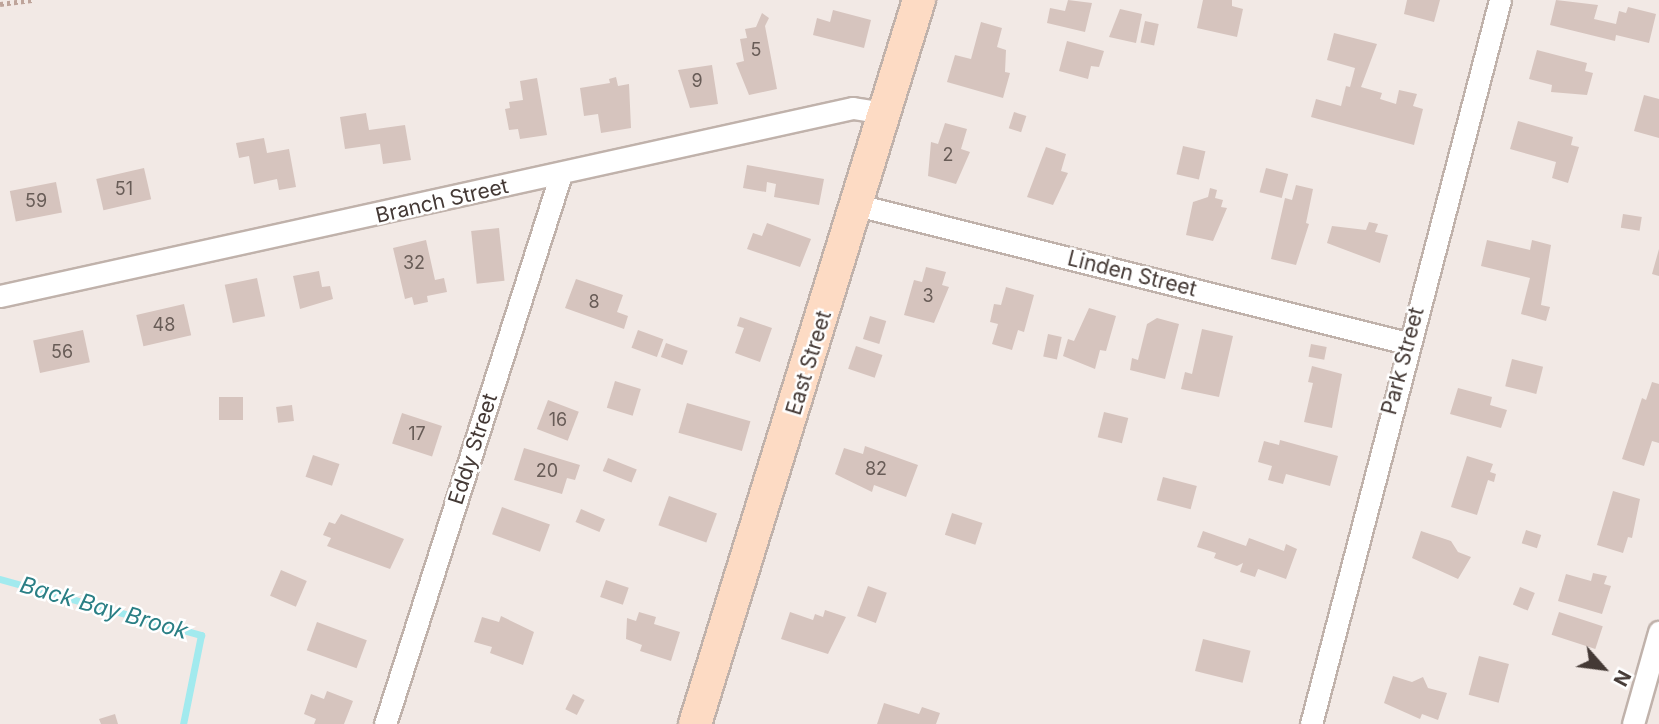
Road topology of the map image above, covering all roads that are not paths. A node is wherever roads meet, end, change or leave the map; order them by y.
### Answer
1 (919, 0) edge
2 (1500, 0) edge
3 (884, 113) junction
4 (561, 174) junction
5 (857, 205) junction
6 (0, 296) edge
7 (1407, 343) junction
8 (1659, 632) edge
9 (385, 724) edge
10 (695, 724) edge
11 (1311, 724) edge
12 (1633, 724) edge

1 - 3 main road, East Street
2 - 7 street, Park Street
3 - 4 street, Branch Street
3 - 5 main road, East Street
4 - 6 street, Branch Street
4 - 9 street, Eddy Street
5 - 7 street, Linden Street
5 - 10 main road, East Street
7 - 11 street, Park Street
8 - 12 street

